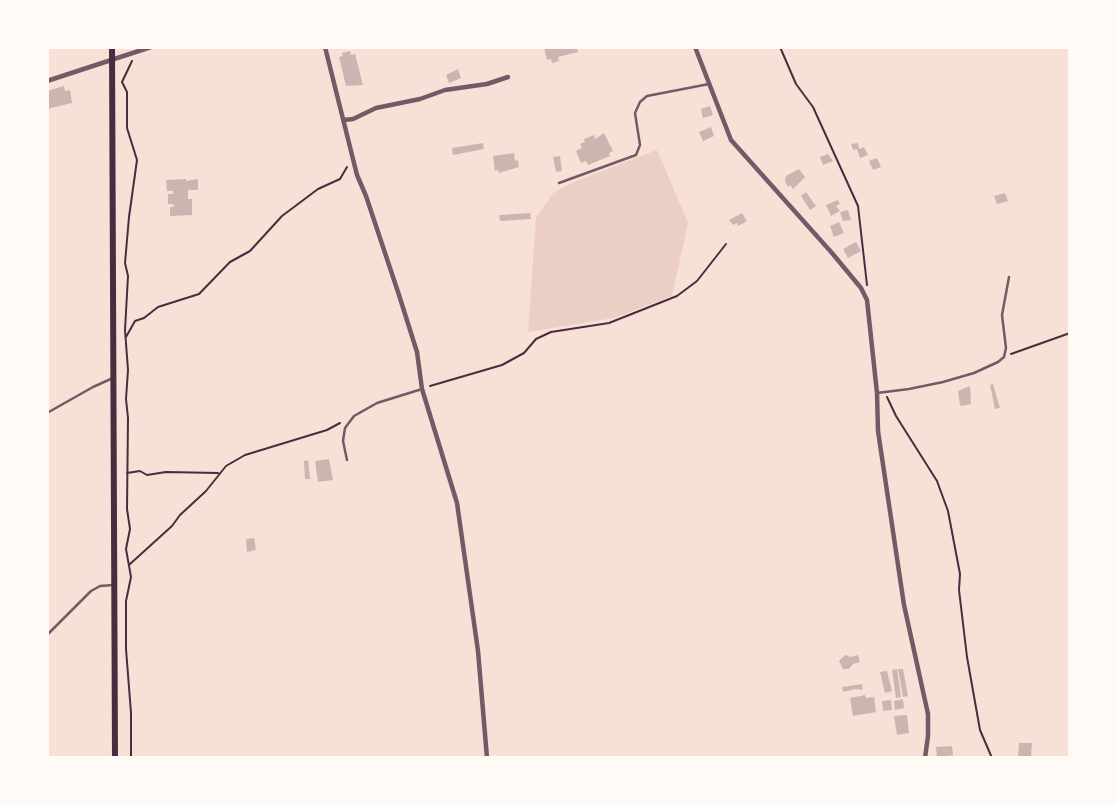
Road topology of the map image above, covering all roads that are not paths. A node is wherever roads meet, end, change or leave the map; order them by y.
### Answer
1 (112, 47) edge
2 (151, 47) edge
3 (325, 47) edge
4 (695, 47) edge
5 (112, 59) junction
6 (508, 76) dead end
7 (47, 81) edge
8 (709, 84) junction
9 (344, 120) junction
10 (559, 183) dead end
11 (1009, 277) dead end
12 (113, 378) junction
13 (422, 389) junction
14 (877, 393) junction
15 (47, 413) edge
16 (347, 460) dead end
17 (114, 586) junction
18 (47, 635) edge
19 (115, 758) edge
20 (487, 758) edge
21 (925, 758) edge

1 - 5 main road
2 - 5 street
3 - 9 street
4 - 8 street
5 - 7 street
5 - 12 main road
6 - 9 street
8 - 10 lane
8 - 14 street
9 - 13 street
11 - 14 lane
12 - 15 lane
12 - 17 main road
13 - 16 lane
13 - 20 street
14 - 21 street
17 - 18 lane
17 - 19 main road

